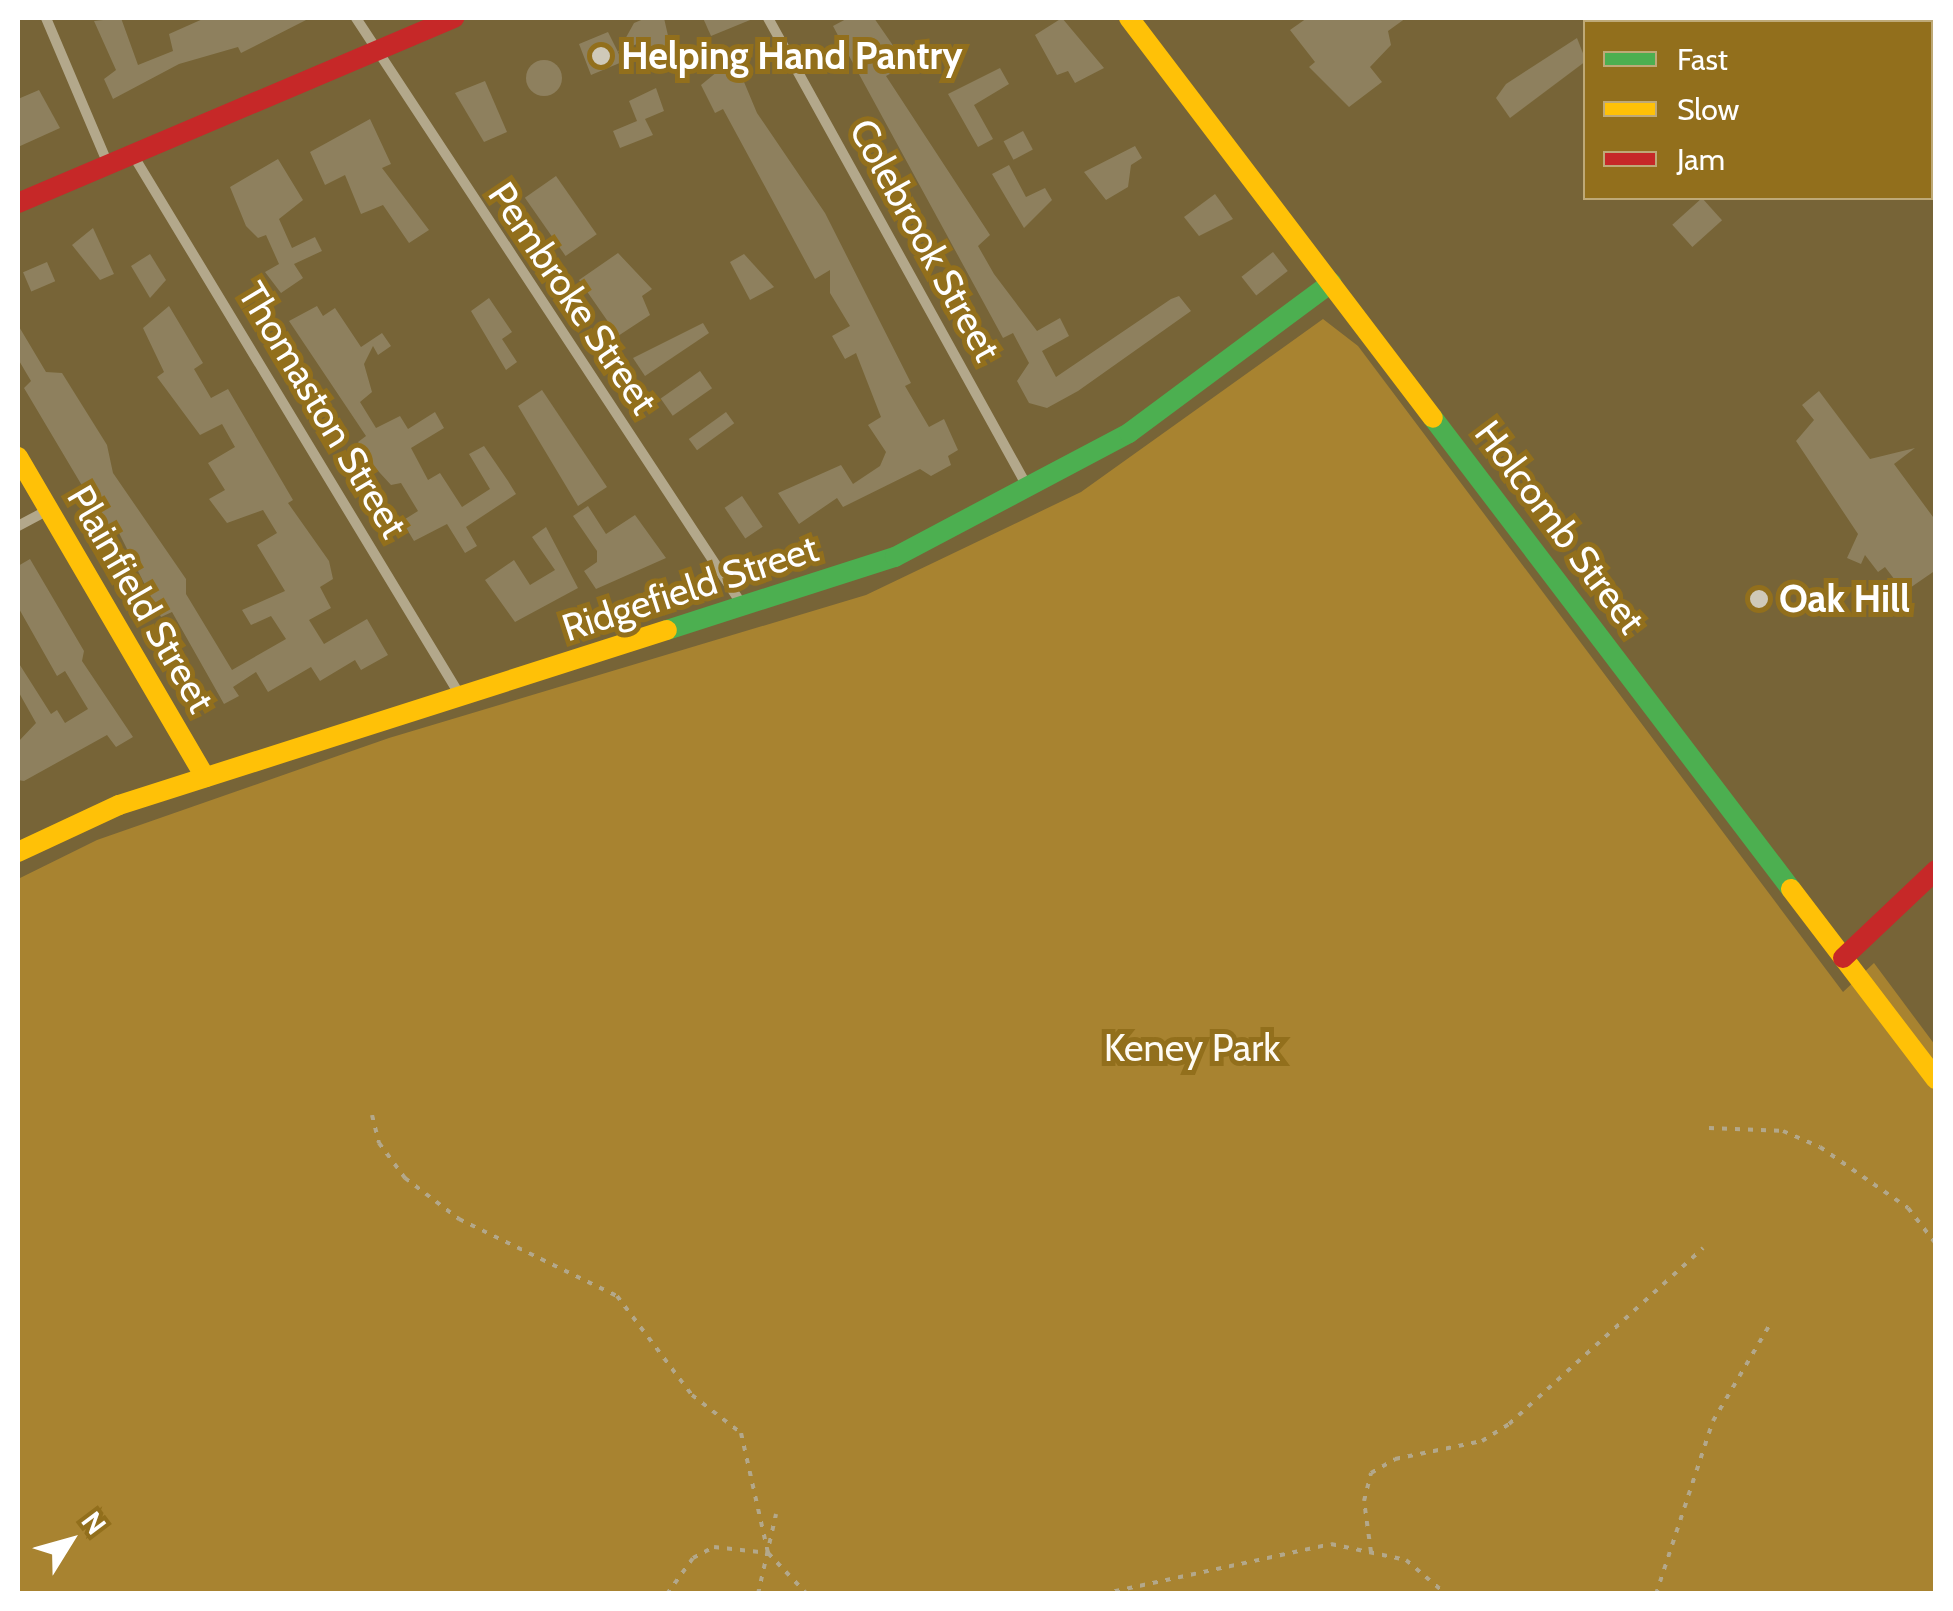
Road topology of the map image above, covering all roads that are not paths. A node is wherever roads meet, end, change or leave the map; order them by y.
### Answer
1 (46, 18) edge
2 (356, 18) edge
3 (454, 18) edge
4 (768, 18) edge
5 (1129, 18) edge
6 (372, 52) junction
7 (132, 154) junction
8 (108, 164) junction
9 (18, 203) edge
10 (1331, 283) junction
11 (18, 458) edge
12 (1030, 492) junction
13 (48, 510) junction
14 (18, 526) edge
15 (745, 609) junction
16 (462, 698) junction
17 (205, 777) junction
18 (18, 852) edge
19 (1936, 870) edge
20 (1843, 958) junction
21 (1936, 1080) edge

1 - 8 street
2 - 6 street, Pembroke Street
3 - 6 street
4 - 12 street, Colebrook Street
5 - 10 street, Holcomb Street
6 - 7 street
6 - 15 street, Pembroke Street
7 - 8 street
7 - 16 street, Thomaston Street
8 - 9 street
10 - 12 street, Ridgefield Street
10 - 20 street, Holcomb Street
11 - 13 street, Plainfield Street
12 - 15 street, Ridgefield Street
13 - 14 street
13 - 17 street, Plainfield Street
15 - 16 street, Ridgefield Street
16 - 17 street, Ridgefield Street
17 - 18 street, Ridgefield Street
19 - 20 street
20 - 21 street, Holcomb Street

